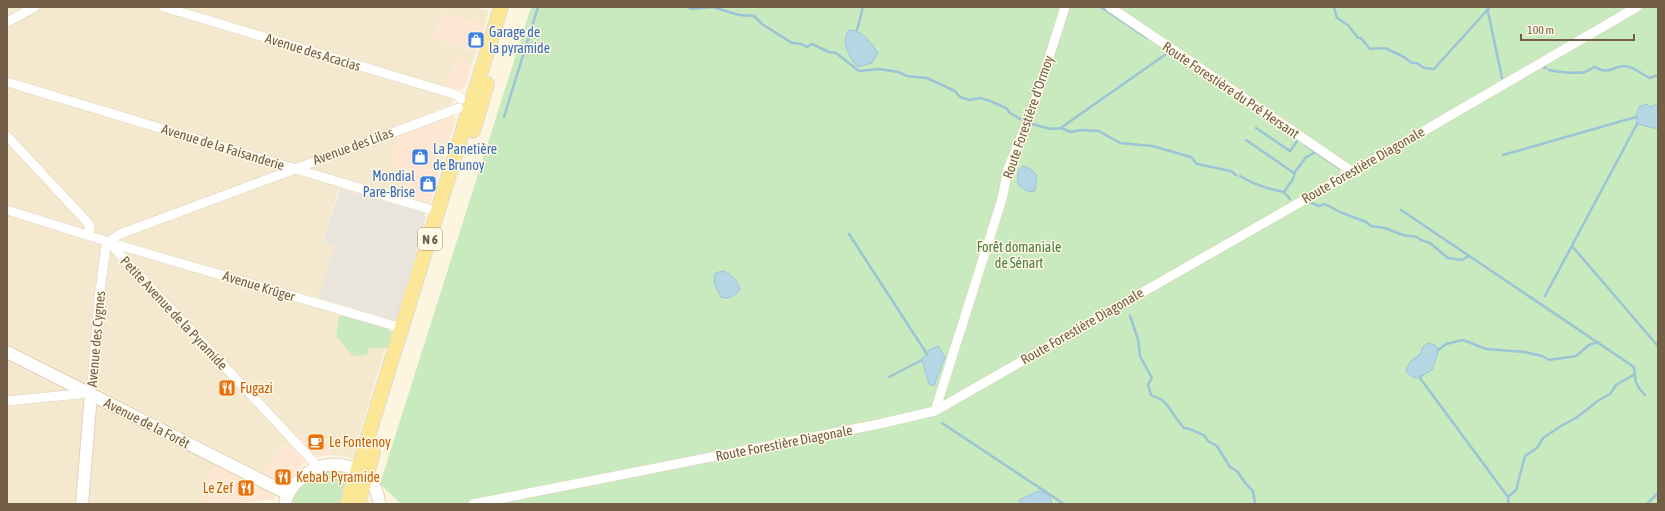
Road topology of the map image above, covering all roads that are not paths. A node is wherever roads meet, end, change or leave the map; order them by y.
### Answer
1 (35, 7) edge
2 (164, 7) edge
3 (501, 7) edge
4 (511, 7) edge
5 (1065, 7) edge
6 (1110, 7) edge
7 (1637, 7) edge
8 (7, 22) edge
9 (7, 82) edge
10 (465, 105) junction
11 (7, 136) edge
12 (293, 168) junction
13 (1353, 172) junction
14 (7, 210) edge
15 (438, 213) junction
16 (88, 234) junction
17 (111, 243) junction
18 (402, 328) junction
19 (7, 352) edge
20 (88, 393) junction
21 (7, 401) edge
22 (935, 411) junction
23 (317, 468) junction
24 (362, 473) junction
25 (286, 499) edge
26 (381, 502) edge
27 (82, 504) edge
28 (347, 504) edge
29 (358, 504) edge
30 (473, 504) edge

1 - 8 street
2 - 10 street, Avenue des Acacias
3 - 10 main road, N 6
4 - 24 main road, N 6
5 - 22 street, Route Forestière d'Ormoy
6 - 13 street, Route Forestière du Pré Hersant
7 - 13 street, Route Forestière Diagonale
9 - 12 street, Avenue de la Faisanderie
10 - 12 street, Avenue des Lilas
10 - 15 main road, N 6
11 - 16 street
12 - 15 street, Avenue de la Faisanderie
12 - 17 street, Avenue des Lilas
13 - 22 street, Route Forestière Diagonale
14 - 16 street, Avenue Krüger
15 - 18 main road, N 6
16 - 17 street, Avenue Krüger
17 - 18 street, Avenue Krüger
17 - 20 street, Avenue des Cygnes
17 - 23 street, Petite Avenue de la Pyramide
18 - 24 main road, N 6
19 - 20 street, Avenue de la Forêt
20 - 21 street
20 - 25 street, Avenue de la Forêt
20 - 27 street, Avenue des Cygnes
22 - 30 street, Route Forestière Diagonale
23 - 24 street
23 - 25 street
24 - 26 street
24 - 28 main road, N 6
24 - 29 main road, N 6

